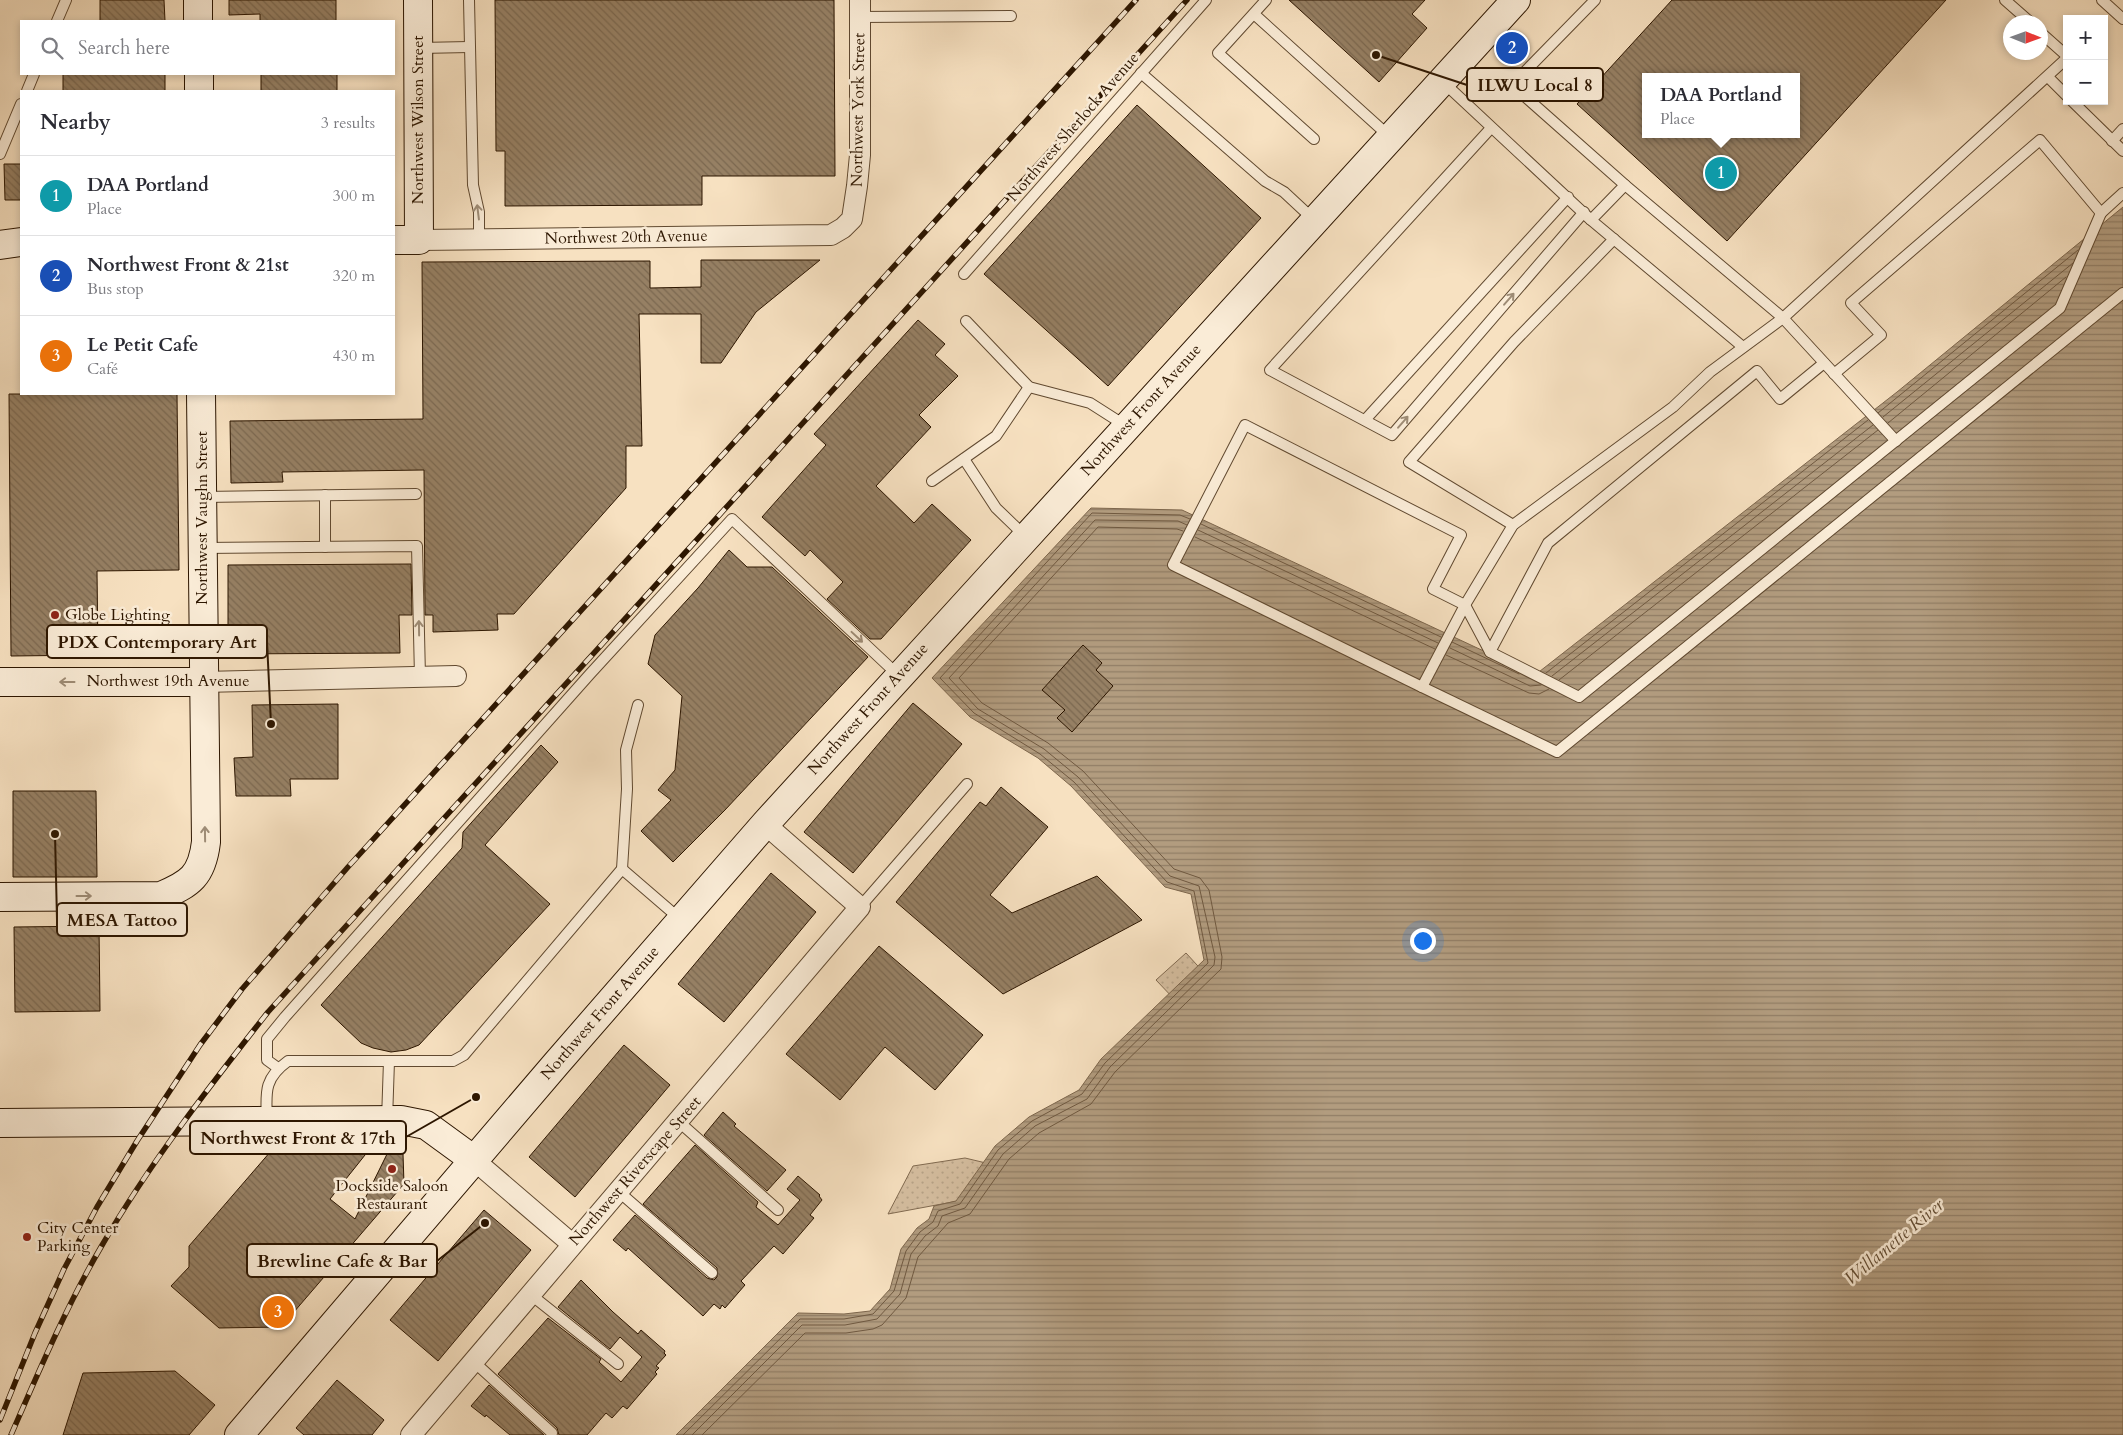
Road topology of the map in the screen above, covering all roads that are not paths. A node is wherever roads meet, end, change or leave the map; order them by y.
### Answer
1 (66, 0) edge
2 (198, 0) edge
3 (418, 0) edge
4 (470, 0) edge
5 (1206, 0) edge
6 (1266, 0) edge
7 (1516, 0) edge
8 (1595, 0) edge
9 (2006, 0) edge
10 (2102, 0) edge
11 (860, 8) edge
12 (1254, 14) junction
13 (2022, 15) edge
14 (1011, 16) dead end
15 (2123, 19) edge
16 (56, 20) edge
17 (198, 20) edge
18 (2048, 39) edge
19 (469, 47) junction
20 (418, 48) junction
21 (2063, 53) edge
22 (2064, 60) edge
23 (1141, 72) junction
24 (34, 75) edge
25 (199, 75) edge
26 (2048, 77) junction
27 (1441, 80) junction
28 (27, 90) edge
29 (199, 90) edge
30 (2063, 92) edge
31 (2076, 105) edge
32 (20, 106) edge
33 (1491, 128) junction
34 (2123, 129) edge
35 (1390, 137) junction
36 (1314, 139) dead end
37 (2112, 140) junction
38 (2123, 151) edge
39 (0, 154) edge
40 (1625, 184) junction
41 (2123, 193) edge
42 (1568, 196) junction
43 (1584, 212) junction
44 (2100, 213) junction
45 (852, 219) joint
46 (1314, 220) junction
47 (1592, 220) junction
48 (480, 239) junction
49 (1614, 239) junction
50 (406, 240) edge
51 (20, 242) edge
52 (0, 245) edge
53 (964, 274) dead end
54 (2123, 293) edge
55 (1783, 318) junction
56 (966, 321) dead end
57 (1743, 346) junction
58 (1824, 363) junction
59 (1834, 374) junction
60 (1029, 386) junction
61 (201, 395) edge
62 (1365, 420) junction
63 (1126, 427) junction
64 (1896, 441) junction
65 (964, 459) junction
66 (932, 481) dead end
67 (416, 494) dead end
68 (325, 495) junction
69 (202, 497) junction
70 (1513, 525) junction
71 (1026, 536) junction
72 (325, 547) junction
73 (202, 548) junction
74 (1465, 605) junction
75 (1490, 652) junction
76 (456, 676) dead end
77 (899, 676) junction
78 (420, 677) junction
79 (0, 682) edge
80 (203, 682) junction
81 (1422, 687) junction
82 (638, 705) dead end
83 (967, 784) dead end
84 (765, 824) junction
85 (622, 869) junction
86 (0, 897) edge
87 (860, 907) junction
88 (680, 919) junction
89 (389, 1061) junction
90 (278, 1068) junction
91 (386, 1120) junction
92 (678, 1121) junction
93 (267, 1122) junction
94 (0, 1123) edge
95 (474, 1160) junction
96 (618, 1191) junction
97 (778, 1210) dead end
98 (572, 1244) junction
99 (712, 1273) dead end
100 (530, 1294) junction
101 (473, 1361) junction
102 (618, 1364) dead end
103 (552, 1433) dead end
104 (240, 1435) edge
105 (411, 1435) edge

1 - 16 lane
2 - 17 main road
3 - 20 main road, Northwest Wilson Street
4 - 19 lane
5 - 23 lane, Northwest Sherlock Avenue
6 - 12 lane
7 - 27 main road, Northwest Front Avenue
8 - 40 lane
9 - 13 lane
10 - 15 lane
11 - 14 lane
11 - 45 street, Northwest York Street
12 - 35 lane
12 - 36 lane
18 - 21 lane
19 - 20 lane
48 -> 19 lane
20 - 50 main road, Northwest Wilson Street
22 - 26 lane
23 - 46 lane
23 - 53 lane, Northwest Sherlock Avenue
24 - 28 lane
25 - 29 main road
26 - 30 lane
26 - 55 lane
27 - 33 lane
27 - 35 main road, Northwest Front Avenue
31 - 37 lane
32 - 39 lane
33 - 42 lane
33 - 62 lane
34 - 37 lane
35 - 46 main road, Northwest Front Avenue
37 - 38 lane
40 - 47 lane
40 - 55 lane
41 - 44 lane
42 - 43 lane
42 - 62 lane
43 - 47 lane
62 -> 43 lane
44 - 59 lane
44 - 64 lane
45 - 48 street, Northwest 20th Avenue
46 - 63 main road, Northwest Front Avenue
47 - 49 lane
48 - 50 street, Northwest 20th Avenue
49 - 57 lane
49 - 70 lane
51 - 52 main road
54 - 81 lane
55 - 57 lane
55 - 58 lane
56 - 60 lane
57 - 70 lane
58 - 59 lane
58 - 75 lane
59 - 64 lane
60 - 63 lane
60 - 65 lane
61 - 69 main road, Northwest Vaughn Street
63 - 71 main road, Northwest Front Avenue
64 - 75 lane
65 - 66 lane
65 - 71 lane
67 - 68 lane
68 - 69 lane
68 - 72 lane
69 - 73 main road, Northwest Vaughn Street
70 - 74 lane
71 - 77 main road, Northwest Front Avenue
72 - 73 lane
78 -> 72 lane
73 - 80 main road, Northwest Vaughn Street
74 - 75 lane
74 - 81 lane
74 - 81 lane
76 - 78 street, Northwest 19th Avenue
77 - 84 main road, Northwest Front Avenue
90 -> 77 lane
78 - 80 street, Northwest 19th Avenue
80 -> 79 main road, Northwest 19th Avenue
86 -> 80 main road, Northwest Vaughn Street
82 - 85 lane
83 - 87 lane
84 - 87 street
84 - 88 main road, Northwest Front Avenue
85 - 88 lane
85 - 89 lane
87 - 92 street, Northwest Riverscape Street
88 - 95 main road, Northwest Front Avenue
89 - 90 lane
89 - 91 lane
90 - 93 lane
91 - 93 main road
91 - 95 main road
92 - 96 street, Northwest Riverscape Street
92 - 97 lane
93 - 94 main road
95 - 98 street
95 - 104 main road, Northwest Front Avenue
96 - 98 street, Northwest Riverscape Street
96 - 99 lane
98 - 100 street, Northwest Riverscape Street
100 - 101 street, Northwest Riverscape Street
100 - 102 lane
101 - 103 lane
101 - 105 street, Northwest Riverscape Street

